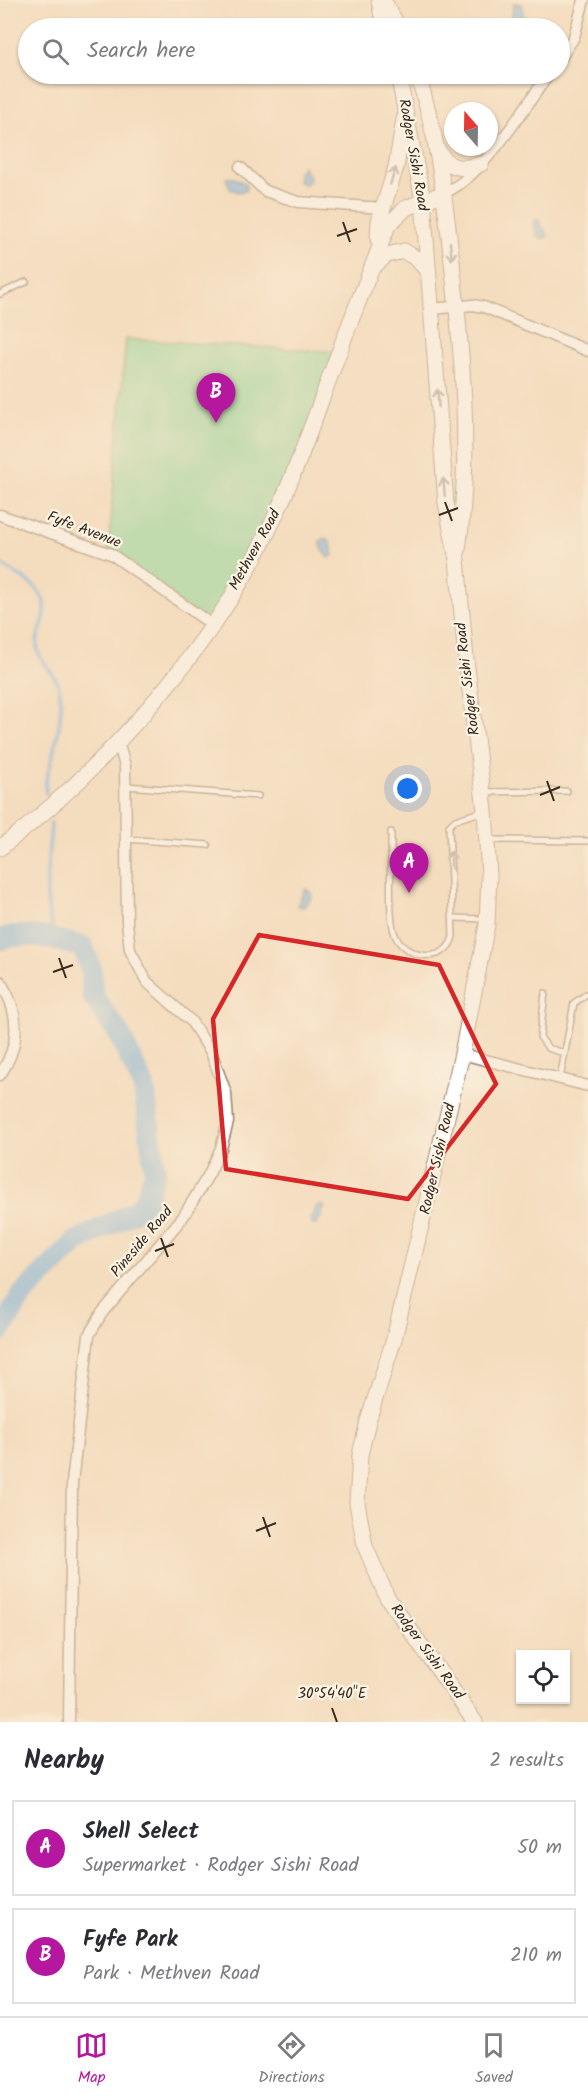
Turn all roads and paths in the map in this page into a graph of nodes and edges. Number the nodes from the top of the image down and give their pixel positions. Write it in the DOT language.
graph roads {
  1 [pos="381,0"];
  2 [pos="584,0"];
  3 [pos="383,18"];
  4 [pos="393,18"];
  5 [pos="570,43"];
  6 [pos="400,84"];
  7 [pos="420,84"];
  8 [pos="541,84"];
  9 [pos="406,107"];
  10 [pos="435,144"];
  11 [pos="481,164"];
  12 [pos="240,167"];
  13 [pos="444,193"];
  14 [pos="423,200"];
  15 [pos="383,208"];
  16 [pos="375,261"];
  17 [pos="428,272"];
  18 [pos="26,282"];
  19 [pos="0,294"];
  20 [pos="457,306"];
  21 [pos="432,309"];
  22 [pos="588,351"];
  23 [pos="0,515"];
  24 [pos="457,559"];
  25 [pos="211,624"];
  26 [pos="118,742"];
  27 [pos="126,786"];
  28 [pos="567,791"];
  29 [pos="482,792"];
  30 [pos="258,796"];
  31 [pos="485,810"];
  32 [pos="391,832"];
  33 [pos="126,839"];
  34 [pos="487,840"];
  35 [pos="588,841"];
  36 [pos="208,845"];
  37 [pos="0,848"];
  38 [pos="454,918"];
  39 [pos="488,920"];
  40 [pos="0,981"];
  41 [pos="544,993"];
  42 [pos="588,993"];
  43 [pos="564,1053"];
  44 [pos="462,1054"];
  45 [pos="0,1075"];
  46 [pos="560,1079"];
  47 [pos="588,1086"];
  48 [pos="69,1722"];
  49 [pos="475,1722"];
  1 -- 3 [label="main road"];
  1 -- 4 [label="main road"];
  2 -- 5 [label="street"];
  6 -- 9 [label="main road, Rodger Sishi Road"];
  7 -- 10 [label="main road, Rodger Sishi Road"];
  8 -- 11 [label="street"];
  9 -- 14 [label="main road, Rodger Sishi Road"];
  15 -- 9 [label="main road, one-way"];
  10 -- 11 [label="main road"];
  10 -- 13 [label="main road, Rodger Sishi Road"];
  11 -- 13 [label="street"];
  12 -- 15 [label="street"];
  13 -- 14 [label="main road, Methven Road"];
  13 -- 20 [label="main road, Rodger Sishi Road, one-way"];
  14 -- 16 [label="main road, Methven Road"];
  14 -- 17 [label="main road, Rodger Sishi Road"];
  15 -- 16 [label="main road"];
  16 -- 17 [label="main road"];
  16 -- 25 [label="main road, Methven Road"];
  17 -- 21 [label="main road, Rodger Sishi Road"];
  18 -- 19 [label="lane"];
  20 -- 21 [label="street"];
  20 -- 22 [label="street"];
  20 -- 24 [label="main road, Rodger Sishi Road"];
  24 -- 21 [label="main road, Rodger Sishi Road, one-way"];
  23 -- 25 [label="street, Fyfe Avenue"];
  24 -- 29 [label="main road, Rodger Sishi Road"];
  25 -- 26 [label="main road, Methven Road"];
  26 -- 27 [label="street, Pineside Road"];
  26 -- 37 [label="main road, Methven Road"];
  27 -- 30 [label="lane"];
  27 -- 33 [label="street, Pineside Road"];
  28 -- 29 [label="lane"];
  29 -- 31 [label="main road, Rodger Sishi Road"];
  31 -- 34 [label="main road, Rodger Sishi Road"];
  38 -- 31 [label="lane, one-way"];
  32 -- 38 [label="lane"];
  33 -- 36 [label="lane"];
  33 -- 48 [label="street, Pineside Road"];
  34 -- 35 [label="lane"];
  34 -- 39 [label="main road, Rodger Sishi Road"];
  38 -- 39 [label="lane"];
  39 -- 44 [label="main road, Rodger Sishi Road"];
  40 -- 45 [label="street"];
  41 -- 43 [label="lane"];
  42 -- 43 [label="lane"];
  43 -- 46 [label="lane"];
  44 -- 46 [label="street"];
  44 -- 49 [label="main road, Rodger Sishi Road"];
  46 -- 47 [label="street"];
}
